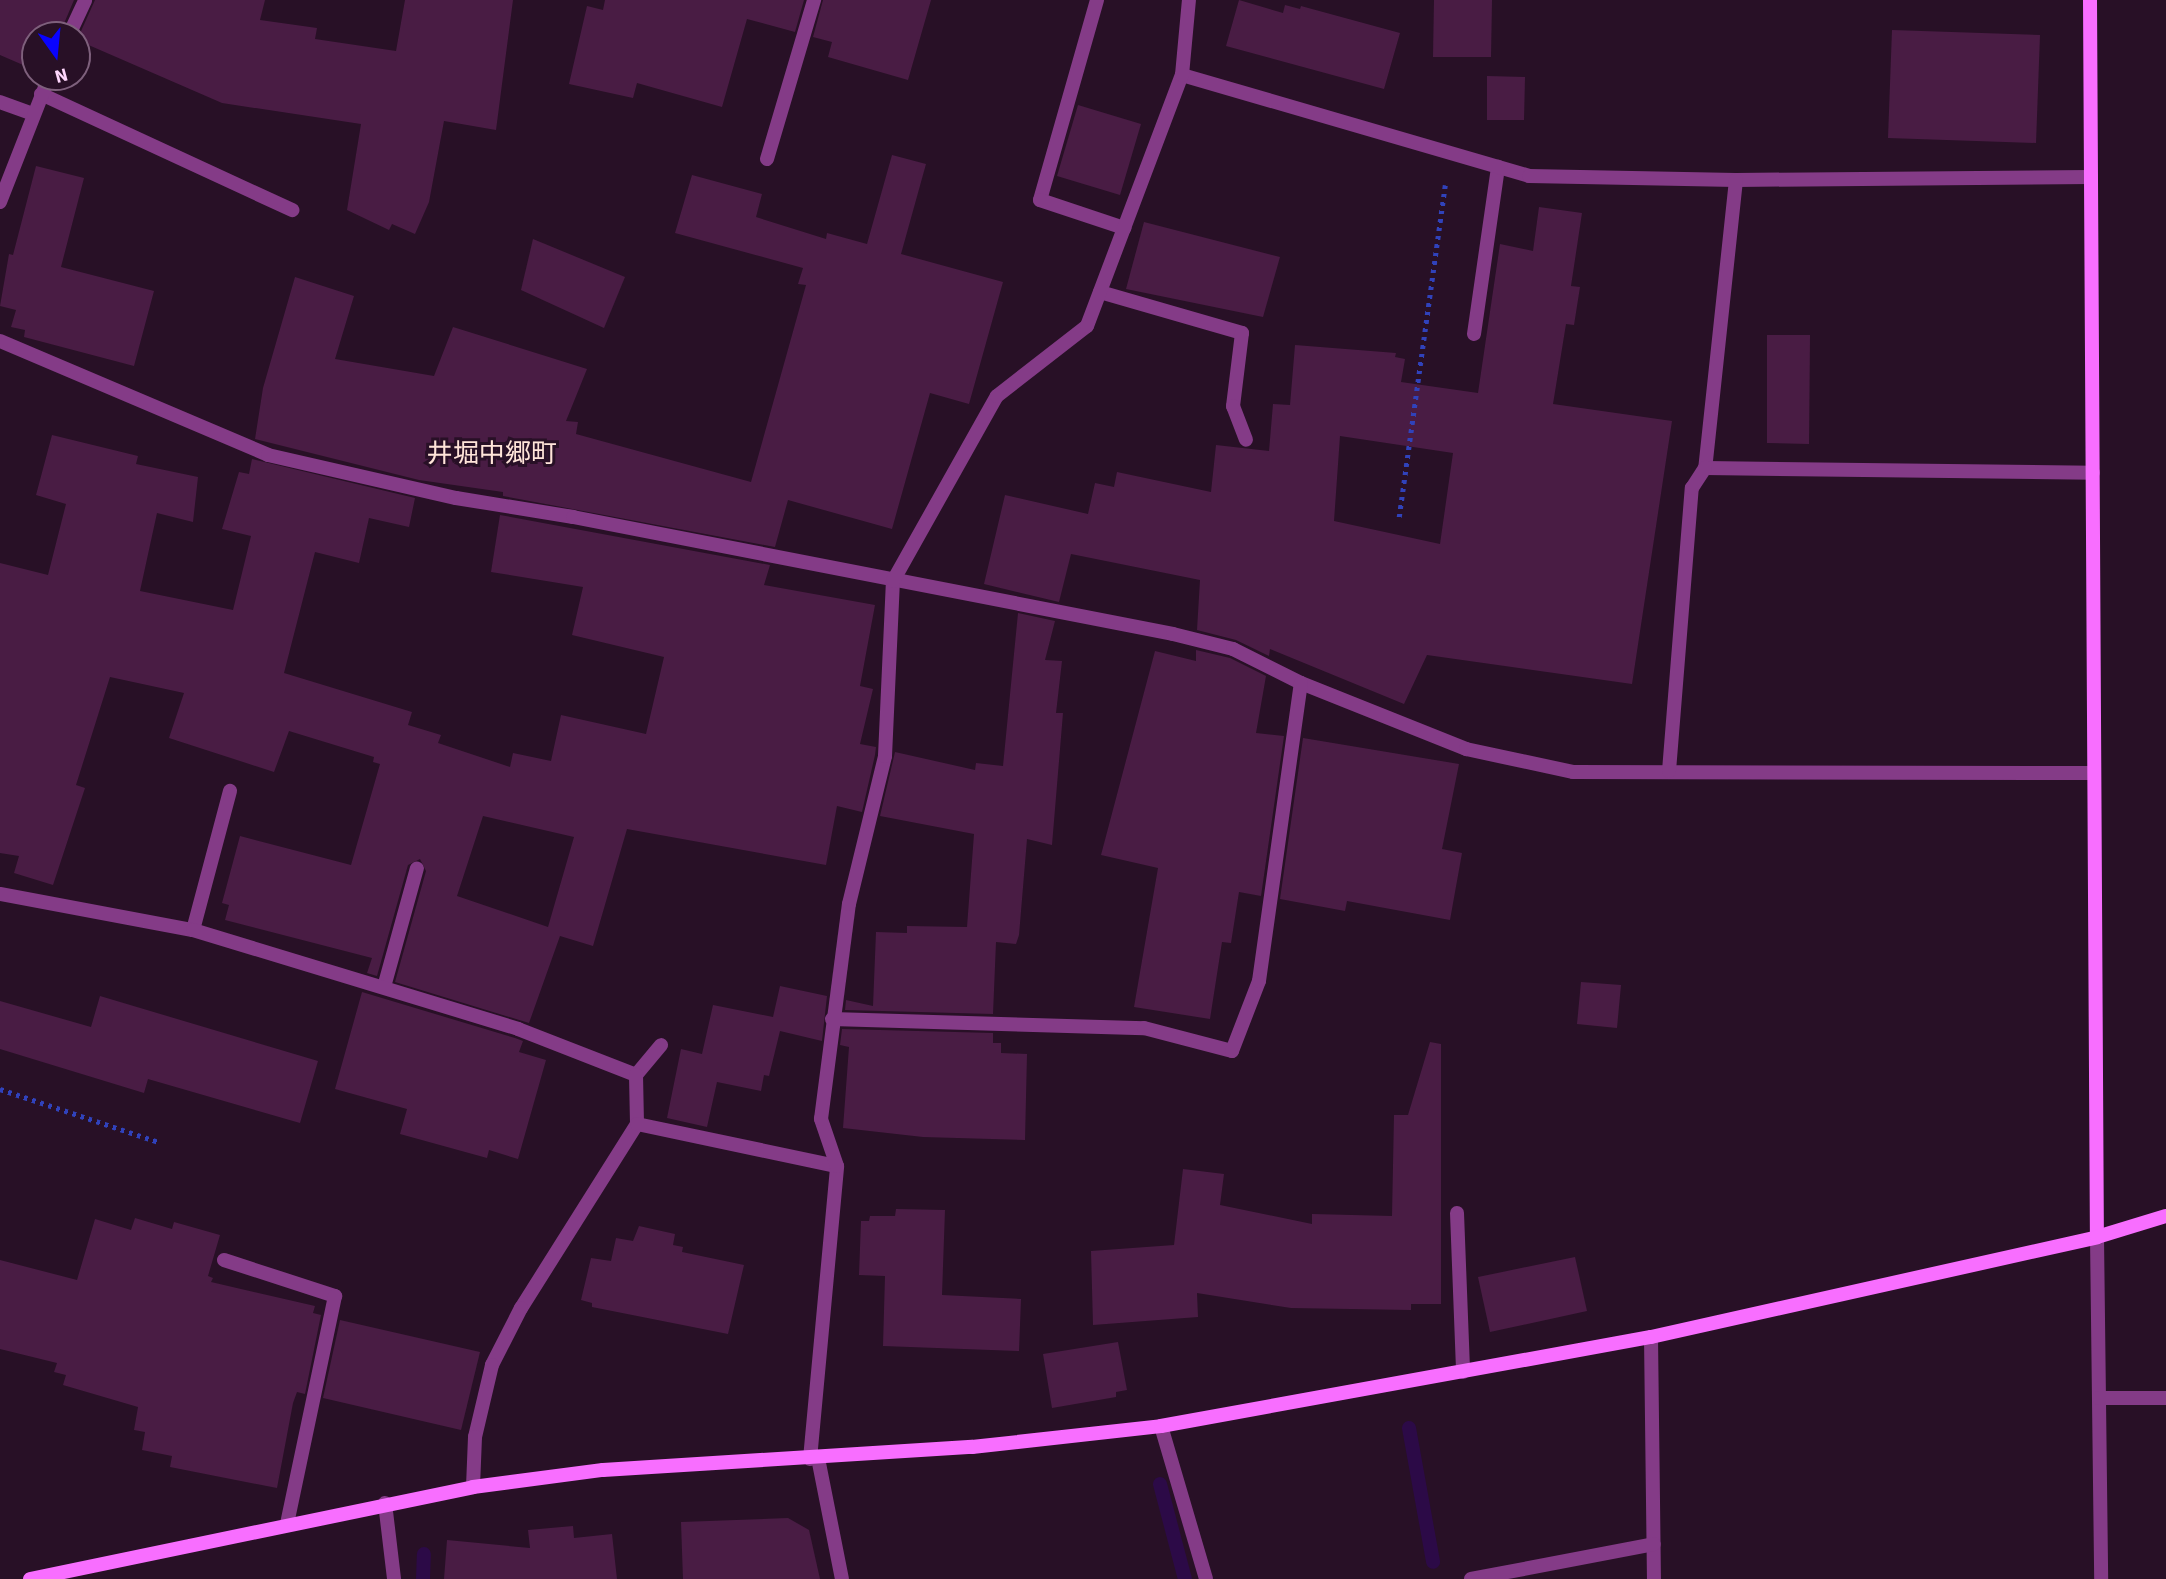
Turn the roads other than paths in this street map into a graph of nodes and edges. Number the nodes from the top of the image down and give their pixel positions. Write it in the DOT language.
graph roads {
  1 [pos="85,0"];
  2 [pos="814,0"];
  3 [pos="1097,0"];
  4 [pos="1189,0"];
  5 [pos="2090,0"];
  6 [pos="75,21"];
  7 [pos="1182,75"];
  8 [pos="42,91"];
  9 [pos="41,94"];
  10 [pos="0,102"];
  11 [pos="31,113"];
  12 [pos="767,159"];
  13 [pos="1499,167"];
  14 [pos="2091,177"];
  15 [pos="1736,180"];
  16 [pos="0,202"];
  17 [pos="292,210"];
  18 [pos="1124,228"];
  19 [pos="1100,292"];
  20 [pos="1474,334"];
  21 [pos="0,341"];
  22 [pos="1247,440"];
  23 [pos="1705,468"];
  24 [pos="2092,473"];
  25 [pos="893,581"];
  26 [pos="1301,683"];
  27 [pos="1669,772"];
  28 [pos="2094,773"];
  29 [pos="229,791"];
  30 [pos="417,869"];
  31 [pos="0,894"];
  32 [pos="192,930"];
  33 [pos="384,988"];
  34 [pos="832,1019"];
  35 [pos="661,1045"];
  36 [pos="636,1075"];
  37 [pos="637,1124"];
  38 [pos="837,1166"];
  39 [pos="1457,1213"];
  40 [pos="2166,1216"];
  41 [pos="2097,1237"];
  42 [pos="224,1260"];
  43 [pos="1651,1337"];
  44 [pos="1463,1372"];
  45 [pos="2099,1398"];
  46 [pos="2166,1398"];
  47 [pos="1161,1426"];
  48 [pos="814,1458"];
  49 [pos="472,1487"];
  50 [pos="385,1503"];
  51 [pos="287,1524"];
  52 [pos="1654,1544"];
  53 [pos="30,1579"];
  54 [pos="394,1579"];
  55 [pos="842,1579"];
  56 [pos="1206,1579"];
  57 [pos="1471,1579"];
  58 [pos="1654,1579"];
  59 [pos="2101,1579"];
  1 -- 6 [label="street"];
  2 -- 12 [label="street"];
  3 -- 18 [label="street"];
  4 -- 7 [label="street"];
  5 -- 14 [label="street"];
  7 -- 13 [label="street"];
  7 -- 18 [label="street"];
  8 -- 9 [label="street"];
  9 -- 11 [label="street"];
  9 -- 17 [label="street"];
  10 -- 11 [label="street"];
  11 -- 16 [label="street"];
  13 -- 15 [label="street"];
  13 -- 20 [label="street"];
  14 -- 15 [label="street"];
  14 -- 24 [label="street"];
  15 -- 23 [label="street"];
  18 -- 19 [label="street"];
  19 -- 22 [label="street"];
  19 -- 25 [label="street"];
  21 -- 25 [label="street"];
  23 -- 24 [label="street"];
  23 -- 27 [label="street"];
  24 -- 28 [label="street"];
  25 -- 26 [label="street"];
  25 -- 34 [label="street"];
  26 -- 27 [label="street"];
  26 -- 34 [label="street"];
  27 -- 28 [label="street"];
  28 -- 41 [label="street"];
  29 -- 32 [label="street"];
  30 -- 33 [label="street"];
  31 -- 32 [label="street"];
  32 -- 33 [label="street"];
  33 -- 36 [label="street"];
  34 -- 38 [label="street"];
  35 -- 36 [label="street"];
  36 -- 37 [label="street"];
  37 -- 38 [label="street"];
  37 -- 49 [label="street"];
  38 -- 48 [label="street"];
  39 -- 44 [label="street"];
  40 -- 41 [label="street"];
  41 -- 43 [label="street"];
  41 -- 45 [label="street"];
  42 -- 51 [label="street"];
  43 -- 44 [label="street"];
  43 -- 52 [label="street"];
  44 -- 47 [label="street"];
  45 -- 46 [label="street"];
  45 -- 59 [label="street"];
  47 -- 48 [label="street"];
  47 -- 56 [label="street"];
  48 -- 49 [label="street"];
  48 -- 55 [label="street"];
  49 -- 50 [label="street"];
  50 -- 51 [label="street"];
  50 -- 54 [label="street"];
  51 -- 53 [label="street"];
  52 -- 57 [label="street"];
  52 -- 58 [label="street"];
}
